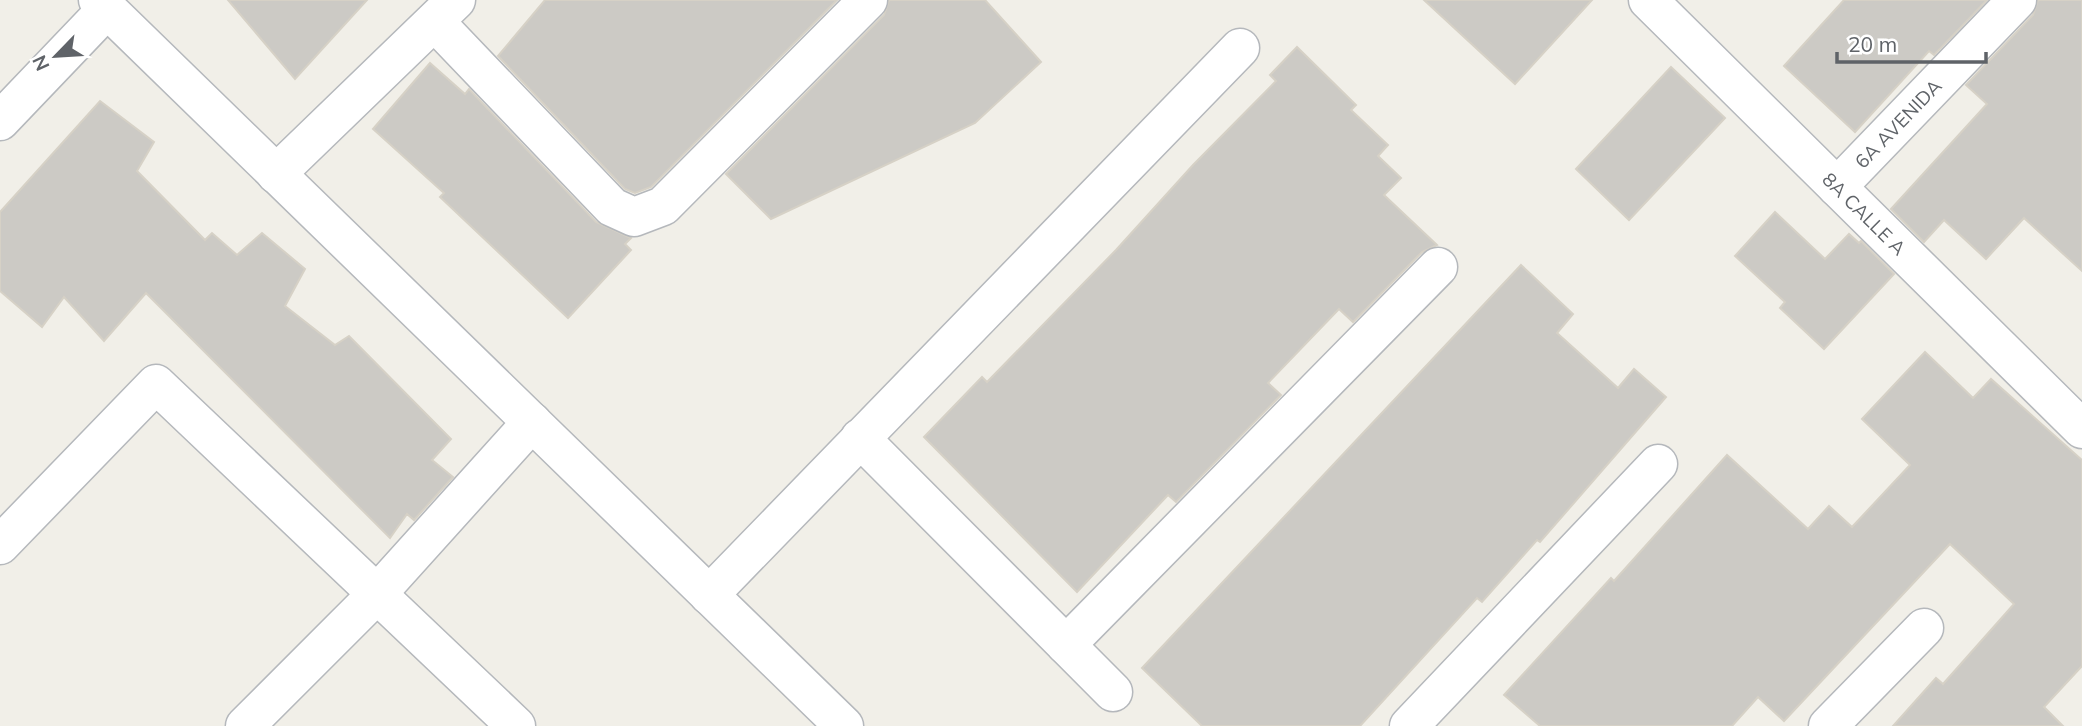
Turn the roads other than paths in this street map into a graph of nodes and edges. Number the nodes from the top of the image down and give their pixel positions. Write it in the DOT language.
graph roads {
  1 [pos="868,0"];
  2 [pos="1648,0"];
  3 [pos="2017,0"];
  4 [pos="103,5"];
  5 [pos="446,11"];
  6 [pos="1240,48"];
  7 [pos="0,121"];
  8 [pos="276,174"];
  9 [pos="1837,187"];
  10 [pos="1438,267"];
  11 [pos="532,422"];
  12 [pos="2082,429"];
  13 [pos="860,438"];
  14 [pos="1658,464"];
  15 [pos="0,545"];
  16 [pos="376,595"];
  17 [pos="709,595"];
  18 [pos="1924,628"];
  19 [pos="1066,646"];
  20 [pos="1113,692"];
  21 [pos="245,726"];
  22 [pos="516,726"];
  23 [pos="844,726"];
  24 [pos="1409,726"];
  25 [pos="1828,726"];
  1 -- 5 [label="street"];
  2 -- 9 [label="street, 8A CALLE A"];
  3 -- 9 [label="street, 6A AVENIDA"];
  4 -- 7 [label="street"];
  4 -- 8 [label="street"];
  5 -- 8 [label="street"];
  6 -- 13 [label="street"];
  8 -- 11 [label="street"];
  9 -- 12 [label="street, 8A CALLE A"];
  10 -- 19 [label="street"];
  11 -- 16 [label="street"];
  11 -- 17 [label="street"];
  13 -- 17 [label="street"];
  13 -- 19 [label="street"];
  14 -- 24 [label="street"];
  15 -- 16 [label="street"];
  16 -- 21 [label="street"];
  16 -- 22 [label="street"];
  17 -- 23 [label="street"];
  18 -- 25 [label="street"];
  19 -- 20 [label="street"];
}
